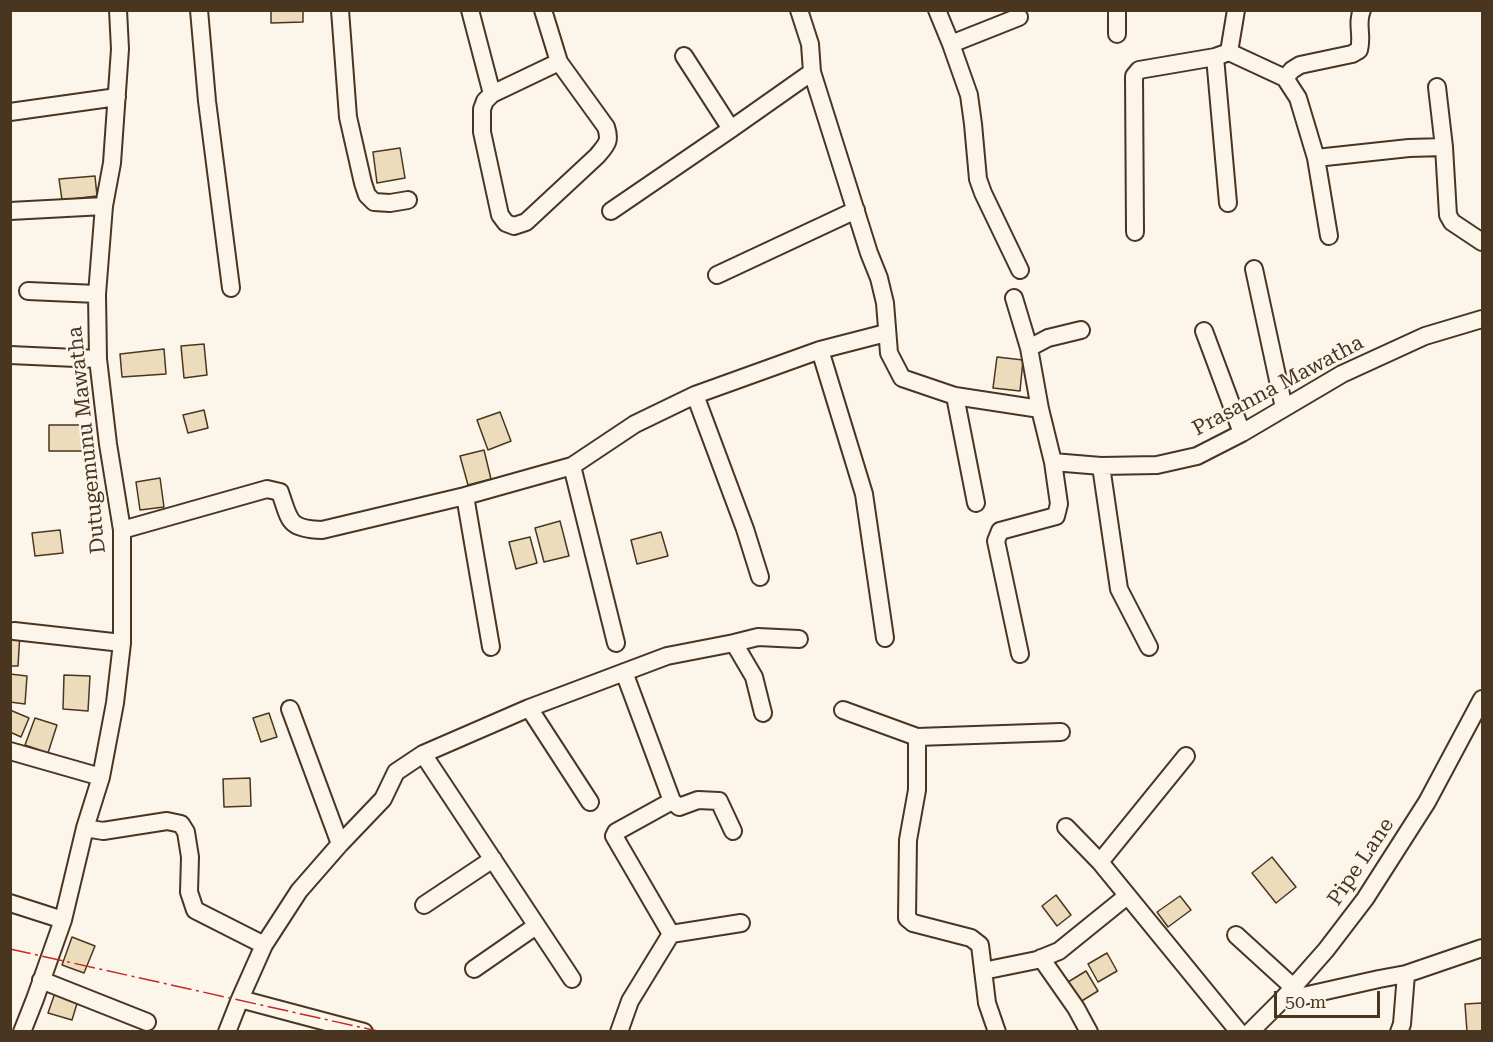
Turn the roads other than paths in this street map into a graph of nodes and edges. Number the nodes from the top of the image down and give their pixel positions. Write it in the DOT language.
graph roads {
  1 [pos="118,10"];
  2 [pos="199,10"];
  3 [pos="340,10"];
  4 [pos="470,10"];
  5 [pos="543,10"];
  6 [pos="799,10"];
  7 [pos="936,10"];
  8 [pos="1117,10"];
  9 [pos="1236,10"];
  10 [pos="1362,10"];
  11 [pos="1019,17"];
  12 [pos="1117,34"];
  13 [pos="951,44"];
  14 [pos="1222,54"];
  15 [pos="684,56"];
  16 [pos="560,62"];
  17 [pos="812,72"];
  18 [pos="1285,78"];
  19 [pos="1437,87"];
  20 [pos="492,94"];
  21 [pos="117,97"];
  22 [pos="10,112"];
  23 [pos="731,129"];
  24 [pos="1444,147"];
  25 [pos="1316,158"];
  26 [pos="408,200"];
  27 [pos="1228,203"];
  28 [pos="104,206"];
  29 [pos="856,210"];
  30 [pos="611,211"];
  31 [pos="10,212"];
  32 [pos="1135,232"];
  33 [pos="1329,236"];
  34 [pos="1482,242"];
  35 [pos="1254,269"];
  36 [pos="1020,270"];
  37 [pos="717,275"];
  38 [pos="231,288"];
  39 [pos="28,291"];
  40 [pos="97,294"];
  41 [pos="1014,298"];
  42 [pos="1482,319"];
  43 [pos="1081,330"];
  44 [pos="1203,331"];
  45 [pos="886,333"];
  46 [pos="1029,348"];
  47 [pos="820,350"];
  48 [pos="10,355"];
  49 [pos="98,359"];
  50 [pos="694,395"];
  51 [pos="955,396"];
  52 [pos="1284,408"];
  53 [pos="1040,409"];
  54 [pos="1242,433"];
  55 [pos="1053,462"];
  56 [pos="572,466"];
  57 [pos="1101,466"];
  58 [pos="465,496"];
  59 [pos="976,503"];
  60 [pos="122,530"];
  61 [pos="760,577"];
  62 [pos="14,631"];
  63 [pos="885,638"];
  64 [pos="799,639"];
  65 [pos="122,643"];
  66 [pos="616,643"];
  67 [pos="734,643"];
  68 [pos="491,647"];
  69 [pos="1149,647"];
  70 [pos="1020,654"];
  71 [pos="624,672"];
  72 [pos="1482,699"];
  73 [pos="529,708"];
  74 [pos="290,710"];
  75 [pos="843,710"];
  76 [pos="763,713"];
  77 [pos="1061,732"];
  78 [pos="917,737"];
  79 [pos="10,751"];
  80 [pos="423,754"];
  81 [pos="1186,756"];
  82 [pos="101,777"];
  83 [pos="672,801"];
  84 [pos="590,802"];
  85 [pos="1066,827"];
  86 [pos="85,828"];
  87 [pos="733,831"];
  88 [pos="340,844"];
  89 [pos="492,859"];
  90 [pos="1100,862"];
  91 [pos="1127,896"];
  92 [pos="10,903"];
  93 [pos="424,905"];
  94 [pos="63,920"];
  95 [pos="741,923"];
  96 [pos="536,926"];
  97 [pos="672,934"];
  98 [pos="1236,934"];
  99 [pos="264,945"];
  100 [pos="1482,948"];
  101 [pos="1041,958"];
  102 [pos="474,969"];
  103 [pos="983,971"];
  104 [pos="1406,974"];
  105 [pos="572,979"];
  106 [pos="41,980"];
  107 [pos="1293,987"];
  108 [pos="240,999"];
  109 [pos="1281,1001"];
  110 [pos="147,1022"];
  111 [pos="22,1032"];
  112 [pos="227,1032"];
  113 [pos="364,1032"];
  114 [pos="619,1032"];
  115 [pos="997,1032"];
  116 [pos="1089,1032"];
  117 [pos="1239,1032"];
  118 [pos="1250,1032"];
  119 [pos="1399,1032"];
  1 -- 21 [label="street, Dutugemunu Mawatha"];
  2 -- 38 [label="street"];
  3 -- 26 [label="street"];
  4 -- 20 [label="street"];
  5 -- 16 [label="street"];
  6 -- 17 [label="street"];
  7 -- 13 [label="street"];
  8 -- 12 [label="street"];
  9 -- 14 [label="street"];
  10 -- 18 [label="street"];
  11 -- 13 [label="street"];
  13 -- 36 [label="street"];
  14 -- 18 [label="street"];
  14 -- 27 [label="street"];
  14 -- 32 [label="street"];
  15 -- 23 [label="street"];
  16 -- 20 [label="street"];
  16 -- 20 [label="street"];
  17 -- 23 [label="street"];
  17 -- 29 [label="street"];
  18 -- 25 [label="street"];
  19 -- 24 [label="street"];
  21 -- 22 [label="street"];
  21 -- 28 [label="street, Dutugemunu Mawatha"];
  23 -- 30 [label="street"];
  24 -- 25 [label="street"];
  24 -- 34 [label="street"];
  25 -- 33 [label="street"];
  28 -- 31 [label="street"];
  28 -- 40 [label="street, Dutugemunu Mawatha"];
  29 -- 37 [label="street"];
  29 -- 45 [label="street"];
  35 -- 52 [label="street"];
  39 -- 40 [label="street"];
  40 -- 49 [label="street, Dutugemunu Mawatha"];
  41 -- 46 [label="street"];
  42 -- 52 [label="street, Prasanna Mawatha"];
  43 -- 46 [label="street"];
  44 -- 54 [label="street"];
  45 -- 47 [label="street"];
  45 -- 51 [label="street"];
  46 -- 53 [label="street"];
  47 -- 50 [label="street"];
  47 -- 63 [label="street"];
  48 -- 49 [label="street"];
  49 -- 60 [label="street, Dutugemunu Mawatha"];
  50 -- 56 [label="street"];
  50 -- 61 [label="street"];
  51 -- 53 [label="street"];
  51 -- 59 [label="street"];
  52 -- 54 [label="street, Prasanna Mawatha"];
  53 -- 55 [label="street"];
  54 -- 57 [label="street, Prasanna Mawatha"];
  55 -- 57 [label="street, Prasanna Mawatha"];
  55 -- 70 [label="street"];
  56 -- 58 [label="street"];
  56 -- 66 [label="street"];
  57 -- 69 [label="street"];
  58 -- 60 [label="street"];
  58 -- 68 [label="street"];
  60 -- 65 [label="street, Dutugemunu Mawatha"];
  62 -- 65 [label="street"];
  64 -- 67 [label="street"];
  65 -- 82 [label="street, Dutugemunu Mawatha"];
  67 -- 71 [label="street"];
  67 -- 76 [label="street"];
  71 -- 73 [label="street"];
  71 -- 83 [label="street"];
  72 -- 107 [label="street, Pipe Lane"];
  73 -- 80 [label="street"];
  73 -- 84 [label="street"];
  74 -- 88 [label="street"];
  75 -- 78 [label="street"];
  77 -- 78 [label="street"];
  78 -- 103 [label="street"];
  79 -- 82 [label="street"];
  80 -- 88 [label="street"];
  80 -- 89 [label="street"];
  81 -- 90 [label="street"];
  82 -- 86 [label="street, Dutugemunu Mawatha"];
  83 -- 87 [label="street"];
  83 -- 97 [label="street"];
  85 -- 90 [label="street"];
  86 -- 94 [label="street, Dutugemunu Mawatha"];
  86 -- 99 [label="street"];
  88 -- 99 [label="street"];
  89 -- 93 [label="street"];
  89 -- 96 [label="street"];
  90 -- 91 [label="street"];
  91 -- 101 [label="street"];
  91 -- 117 [label="street"];
  92 -- 94 [label="street"];
  94 -- 106 [label="street, Dutugemunu Mawatha"];
  95 -- 97 [label="street"];
  96 -- 102 [label="street"];
  96 -- 105 [label="street"];
  97 -- 114 [label="street"];
  98 -- 107 [label="street"];
  99 -- 108 [label="street"];
  100 -- 104 [label="street"];
  101 -- 103 [label="street"];
  101 -- 116 [label="street"];
  103 -- 115 [label="street"];
  104 -- 109 [label="street"];
  104 -- 119 [label="street"];
  106 -- 110 [label="street"];
  106 -- 111 [label="street, Dutugemunu Mawatha"];
  107 -- 109 [label="street, Pipe Lane"];
  108 -- 112 [label="street"];
  108 -- 113 [label="street"];
  109 -- 118 [label="street, Pipe Lane"];
}
